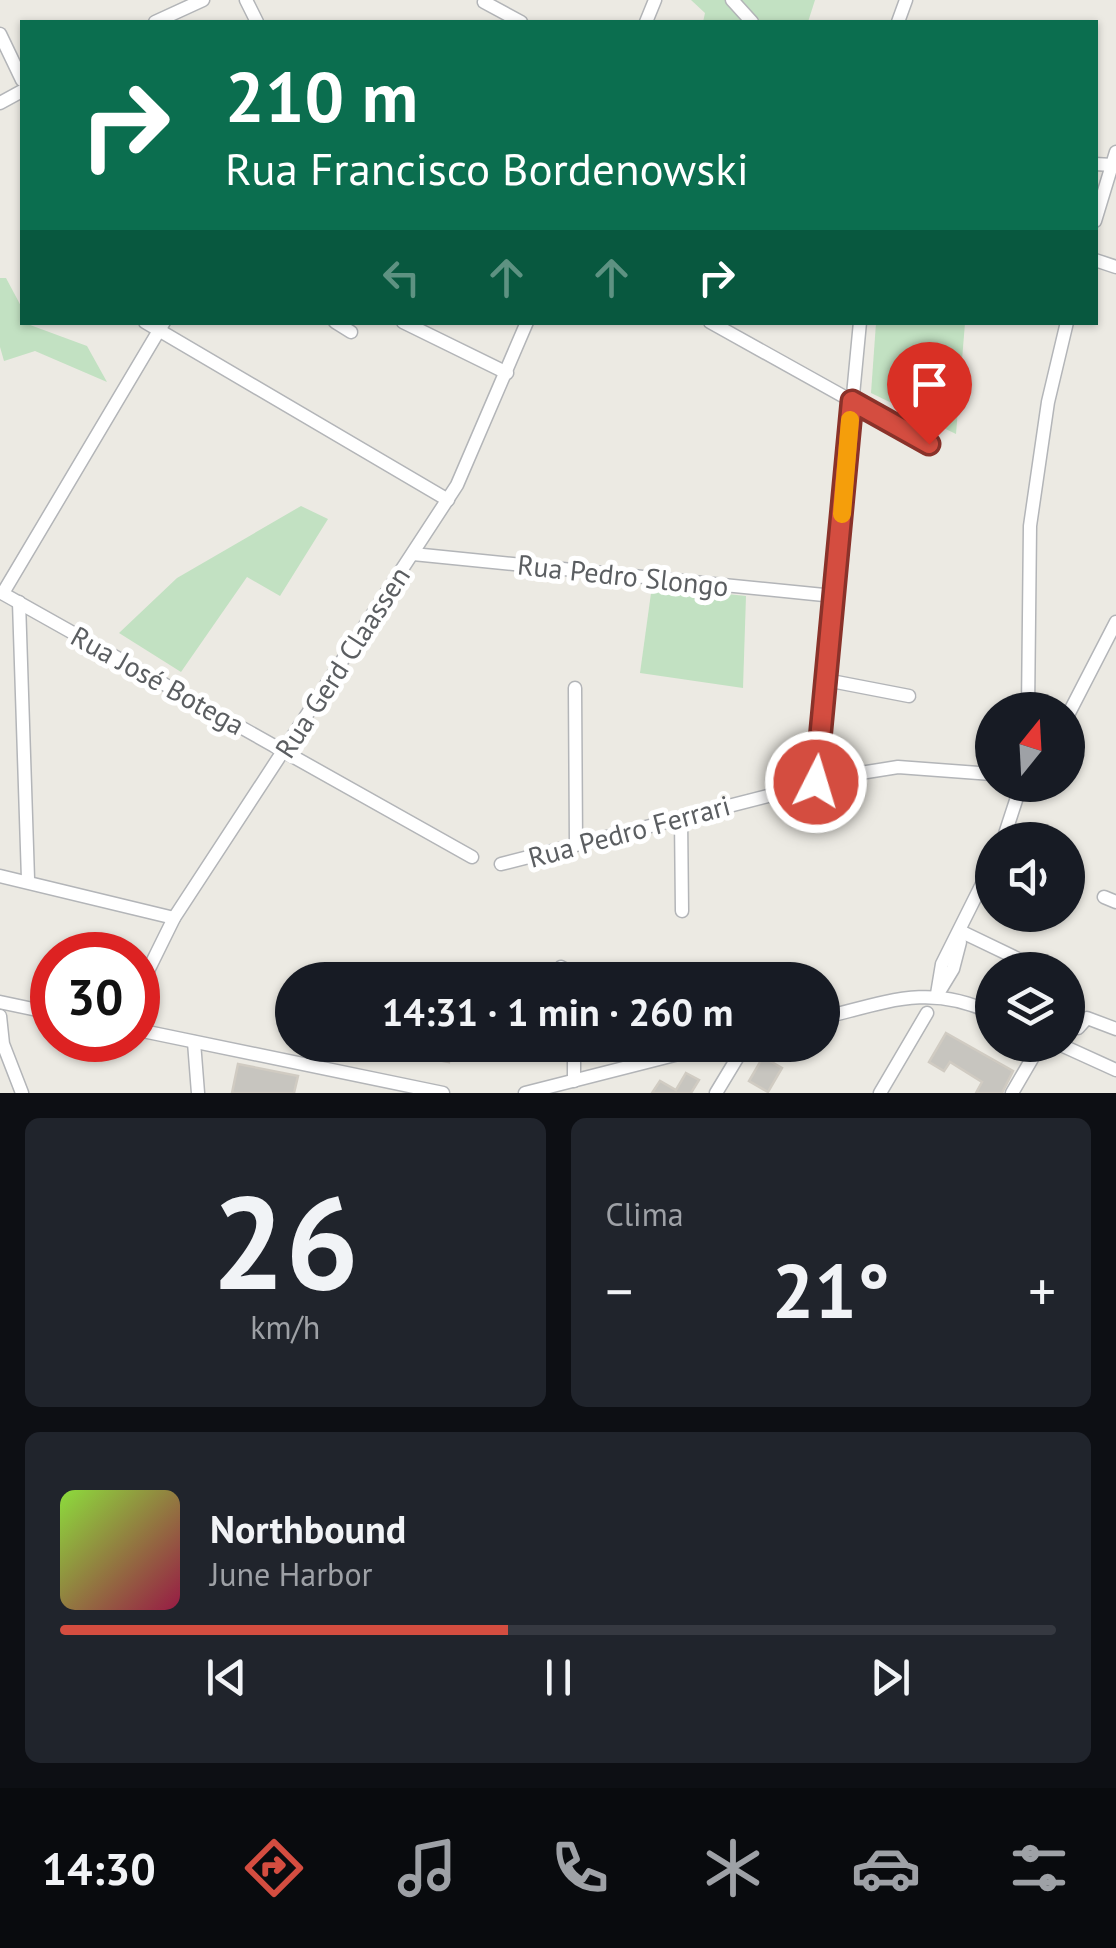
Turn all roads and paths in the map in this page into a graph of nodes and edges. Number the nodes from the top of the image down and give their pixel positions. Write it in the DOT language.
graph roads {
  1 [pos="203,0"];
  2 [pos="732,0"];
  3 [pos="484,2"];
  4 [pos="159,20"];
  5 [pos="517,20"];
  6 [pos="750,20"];
  7 [pos="0,34"];
  8 [pos="20,76"];
  9 [pos="1114,159"];
  10 [pos="1098,210"];
  11 [pos="339,325"];
  12 [pos="409,325"];
  13 [pos="526,325"];
  14 [pos="715,325"];
  15 [pos="860,325"];
  16 [pos="1066,325"];
  17 [pos="161,328"];
  18 [pos="351,332"];
  19 [pos="506,372"];
  20 [pos="852,401"];
  21 [pos="929,444"];
  22 [pos="448,500"];
  23 [pos="413,554"];
  24 [pos="1,592"];
  25 [pos="834,596"];
  26 [pos="19,602"];
  27 [pos="1116,622"];
  28 [pos="826,680"];
  29 [pos="576,688"];
  30 [pos="1028,692"];
  31 [pos="1080,692"];
  32 [pos="909,696"];
  33 [pos="284,751"];
  34 [pos="975,773"];
  35 [pos="816,782"];
  36 [pos="681,817"];
  37 [pos="576,844"];
  38 [pos="472,856"];
  39 [pos="502,864"];
  40 [pos="0,876"];
  41 [pos="28,880"];
  42 [pos="975,903"];
  43 [pos="682,910"];
  44 [pos="174,918"];
  45 [pos="962,932"];
  46 [pos="160,946"];
  47 [pos="1004,952"];
  48 [pos="938,994"];
  49 [pos="0,1002"];
  50 [pos="975,1006"];
  51 [pos="30,1008"];
  52 [pos="927,1012"];
  53 [pos="840,1014"];
  54 [pos="0,1016"];
  55 [pos="1085,1021"];
  56 [pos="1116,1030"];
  57 [pos="160,1035"];
  58 [pos="194,1042"];
  59 [pos="1085,1056"];
  60 [pos="574,1062"];
  61 [pos="650,1062"];
  62 [pos="734,1062"];
  63 [pos="1030,1062"];
  64 [pos="1116,1070"];
  65 [pos="574,1082"];
  66 [pos="22,1093"];
  67 [pos="198,1093"];
  68 [pos="443,1093"];
  69 [pos="525,1093"];
  70 [pos="716,1093"];
  71 [pos="880,1093"];
  72 [pos="1012,1093"];
  1 -- 4 [label="street"];
  2 -- 6 [label="street"];
  3 -- 5 [label="street"];
  7 -- 8 [label="street"];
  9 -- 10 [label="street"];
  11 -- 18 [label="street"];
  12 -- 19 [label="street"];
  13 -- 19 [label="street, Rua Gerd Claassen"];
  14 -- 20 [label="street"];
  15 -- 20 [label="street"];
  16 -- 30 [label="street"];
  17 -- 22 [label="street"];
  17 -- 24 [label="street"];
  19 -- 22 [label="street, Rua Gerd Claassen"];
  20 -- 21 [label="street"];
  20 -- 25 [label="street"];
  22 -- 23 [label="street, Rua Gerd Claassen"];
  23 -- 25 [label="street, Rua Pedro Slongo"];
  23 -- 33 [label="street, Rua Gerd Claassen"];
  24 -- 26 [label="street, Rua José Botega"];
  25 -- 28 [label="street"];
  26 -- 33 [label="street, Rua José Botega"];
  26 -- 41 [label="street"];
  27 -- 31 [label="street"];
  28 -- 32 [label="street"];
  28 -- 35 [label="street"];
  29 -- 37 [label="street"];
  33 -- 38 [label="street, Rua José Botega"];
  33 -- 44 [label="street, Rua Gerd Claassen"];
  34 -- 35 [label="street, Rua Pedro Ferrari"];
  35 -- 36 [label="street, Rua Pedro Ferrari"];
  36 -- 37 [label="street, Rua Pedro Ferrari"];
  36 -- 43 [label="street"];
  37 -- 39 [label="street, Rua Pedro Ferrari"];
  40 -- 41 [label="street"];
  41 -- 44 [label="street"];
  42 -- 45 [label="street"];
  44 -- 46 [label="street, Rua Gerd Claassen"];
  45 -- 47 [label="street"];
  45 -- 48 [label="street"];
  48 -- 50 [label="street"];
  48 -- 53 [label="street"];
  49 -- 51 [label="street"];
  52 -- 71 [label="street"];
  54 -- 66 [label="street"];
  55 -- 56 [label="street"];
  57 -- 58 [label="street"];
  58 -- 67 [label="street"];
  58 -- 68 [label="street"];
  59 -- 64 [label="street"];
  60 -- 65 [label="street"];
  61 -- 65 [label="street"];
  62 -- 70 [label="street"];
  63 -- 72 [label="street"];
  65 -- 69 [label="street"];
}
